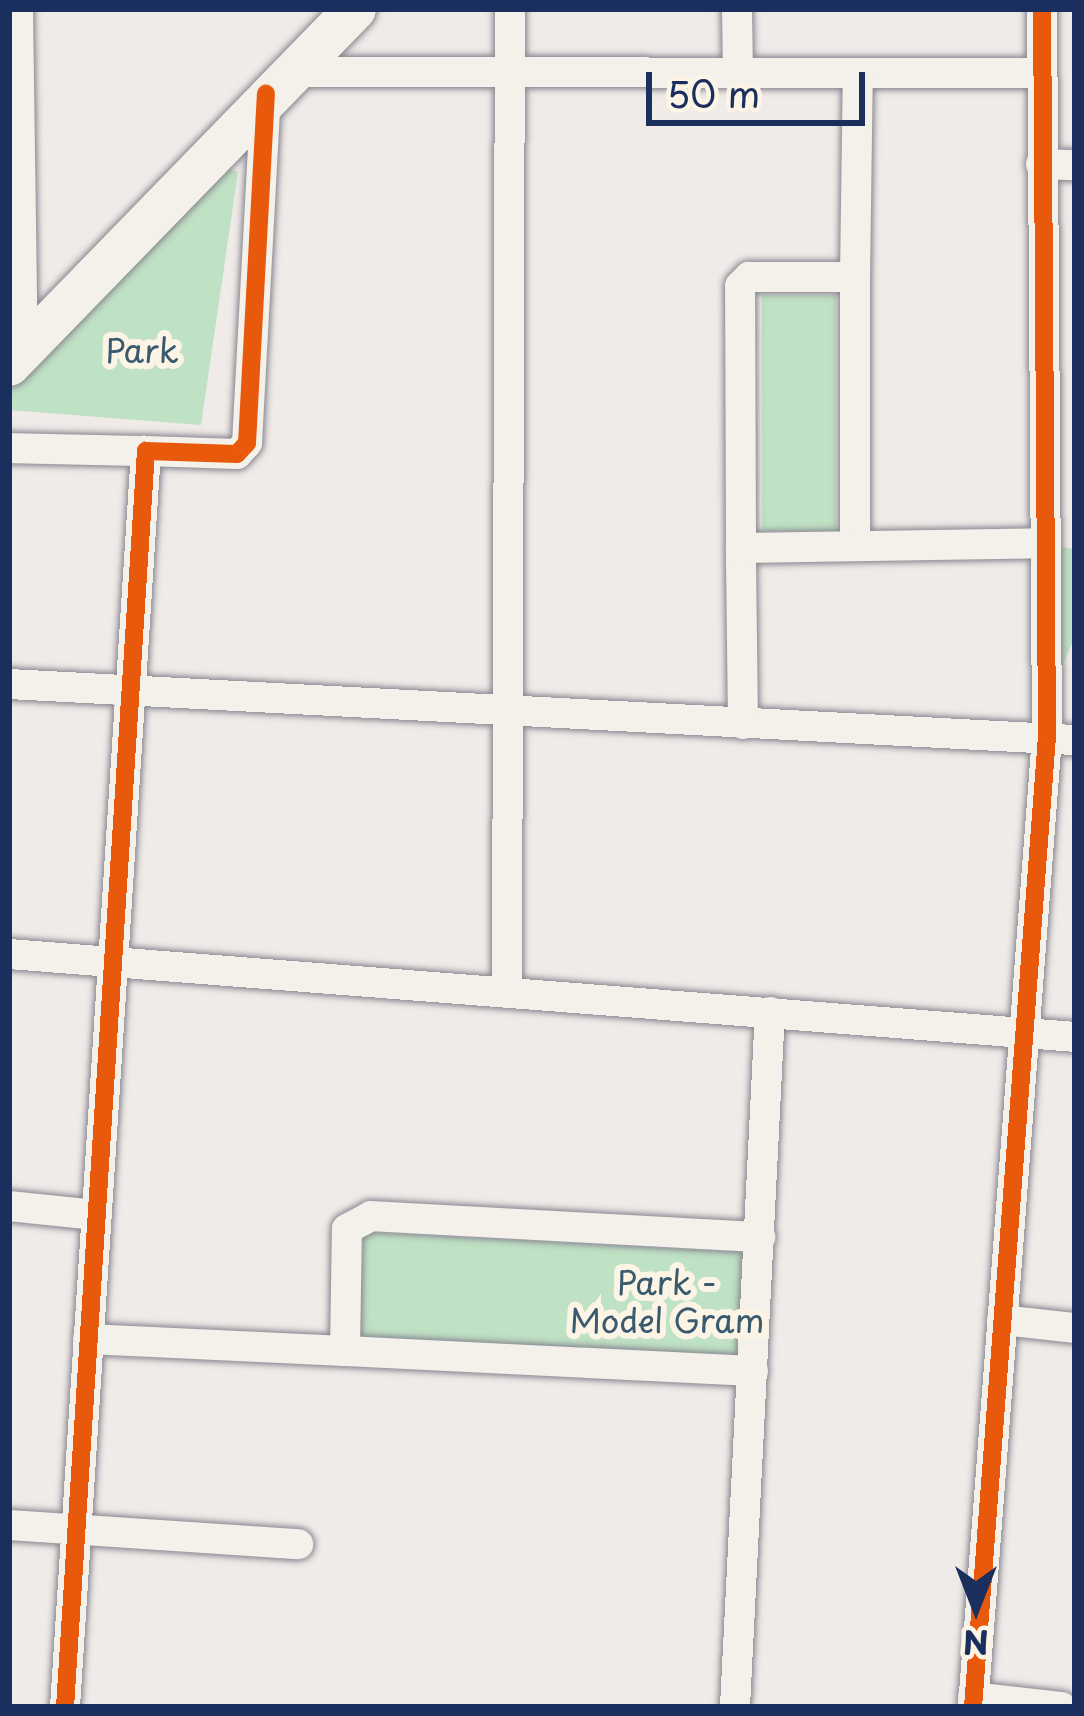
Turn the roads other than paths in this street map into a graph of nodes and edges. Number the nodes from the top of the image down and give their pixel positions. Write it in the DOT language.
graph roads {
  1 [pos="19,9"];
  2 [pos="355,9"];
  3 [pos="510,9"];
  4 [pos="737,9"];
  5 [pos="1042,9"];
  6 [pos="1041,73"];
  7 [pos="739,74"];
  8 [pos="858,74"];
  9 [pos="509,75"];
  10 [pos="276,83"];
  11 [pos="1041,164"];
  12 [pos="1075,165"];
  13 [pos="855,277"];
  14 [pos="16,357"];
  15 [pos="9,448"];
  16 [pos="146,451"];
  17 [pos="1056,533"];
  18 [pos="855,546"];
  19 [pos="741,548"];
  20 [pos="9,684"];
  21 [pos="136,692"];
  22 [pos="512,715"];
  23 [pos="743,724"];
  24 [pos="1061,738"];
  25 [pos="9,953"];
  26 [pos="117,960"];
  27 [pos="507,993"];
  28 [pos="770,1012"];
  29 [pos="1028,1035"];
  30 [pos="1075,1037"];
  31 [pos="9,1206"];
  32 [pos="96,1216"];
  33 [pos="760,1237"];
  34 [pos="1002,1320"];
  35 [pos="1075,1328"];
  36 [pos="88,1340"];
  37 [pos="345,1351"];
  38 [pos="753,1371"];
  39 [pos="9,1525"];
  40 [pos="76,1530"];
  41 [pos="298,1544"];
  42 [pos="973,1702"];
  43 [pos="65,1707"];
  44 [pos="735,1707"];
  45 [pos="1061,1707"];
  1 -- 14 [label="street"];
  2 -- 10 [label="street"];
  3 -- 9 [label="street"];
  4 -- 7 [label="street"];
  5 -- 6 [label="street"];
  6 -- 8 [label="street"];
  6 -- 11 [label="street"];
  7 -- 8 [label="street"];
  7 -- 9 [label="street"];
  8 -- 13 [label="street"];
  9 -- 10 [label="street"];
  9 -- 22 [label="street"];
  10 -- 14 [label="street"];
  10 -- 16 [label="street"];
  11 -- 12 [label="street"];
  11 -- 17 [label="street"];
  13 -- 18 [label="street"];
  13 -- 19 [label="street"];
  15 -- 16 [label="street"];
  16 -- 21 [label="street"];
  17 -- 18 [label="street"];
  17 -- 24 [label="street"];
  18 -- 19 [label="street"];
  19 -- 23 [label="street"];
  20 -- 21 [label="street"];
  21 -- 22 [label="street"];
  21 -- 26 [label="street"];
  22 -- 23 [label="street"];
  22 -- 27 [label="street"];
  23 -- 24 [label="street"];
  24 -- 29 [label="street"];
  25 -- 26 [label="street"];
  26 -- 27 [label="street"];
  26 -- 32 [label="street"];
  27 -- 28 [label="street"];
  28 -- 29 [label="street"];
  28 -- 33 [label="street"];
  29 -- 30 [label="street"];
  29 -- 34 [label="street"];
  31 -- 32 [label="street"];
  32 -- 36 [label="street"];
  33 -- 37 [label="street"];
  33 -- 38 [label="street"];
  34 -- 35 [label="street"];
  34 -- 42 [label="street"];
  36 -- 37 [label="street"];
  36 -- 40 [label="street"];
  37 -- 38 [label="street"];
  38 -- 44 [label="street"];
  39 -- 40 [label="street"];
  40 -- 41 [label="street"];
  40 -- 43 [label="street"];
  42 -- 45 [label="street"];
}
